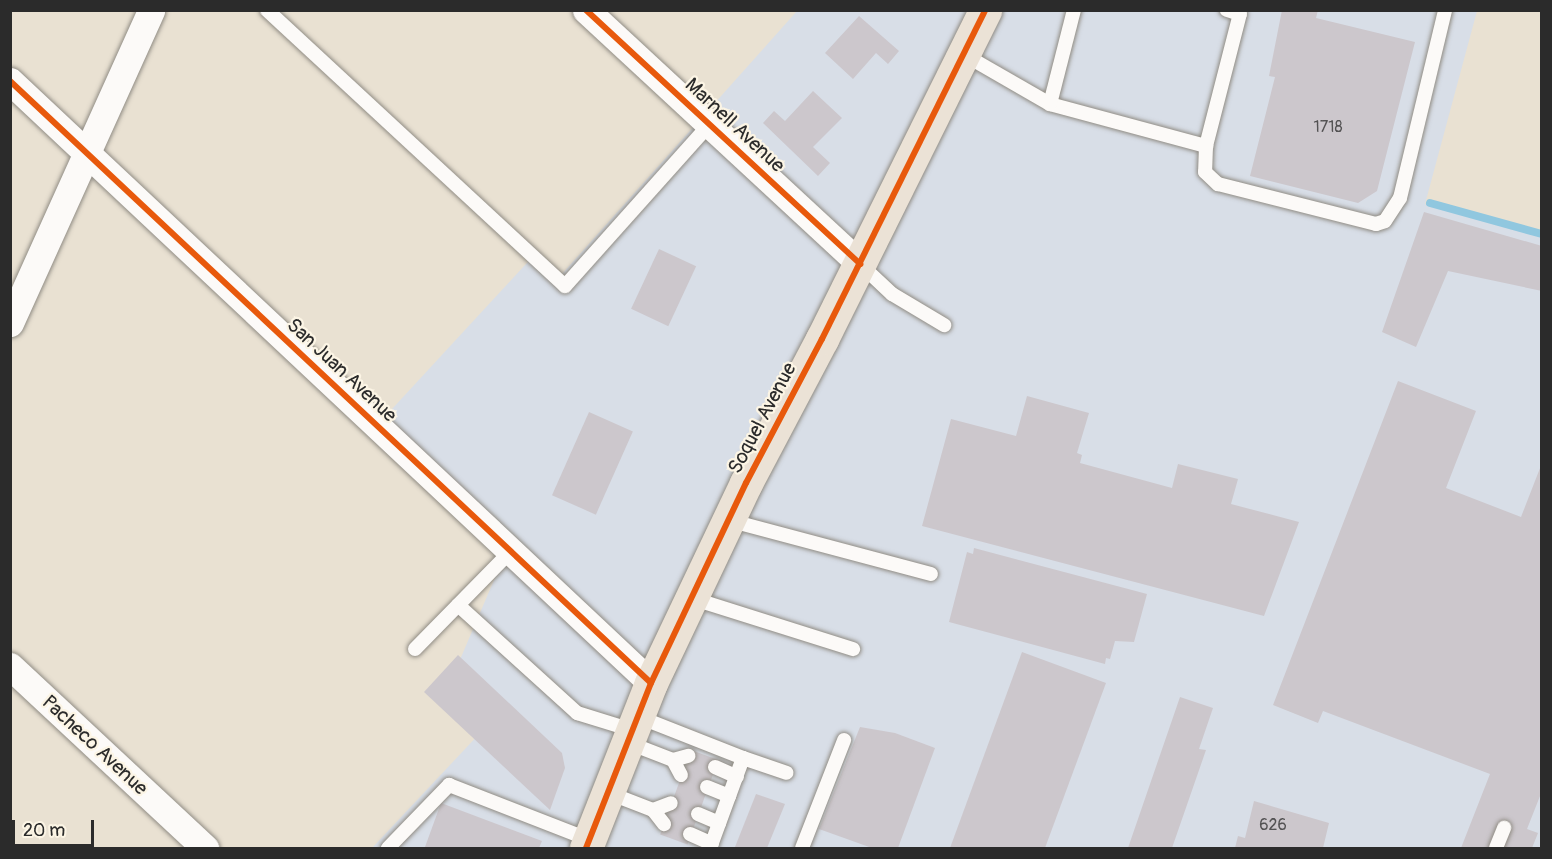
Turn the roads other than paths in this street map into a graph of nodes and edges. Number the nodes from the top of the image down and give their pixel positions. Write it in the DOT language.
graph roads {
  1 [pos="151,10"];
  2 [pos="267,10"];
  3 [pos="586,10"];
  4 [pos="1074,10"];
  5 [pos="1445,10"];
  6 [pos="983,11"];
  7 [pos="1236,12"];
  8 [pos="963,54"];
  9 [pos="10,81"];
  10 [pos="1050,104"];
  11 [pos="710,124"];
  12 [pos="1206,146"];
  13 [pos="86,152"];
  14 [pos="860,264"];
  15 [pos="10,323"];
  16 [pos="944,325"];
  17 [pos="728,520"];
  18 [pos="511,551"];
  19 [pos="931,574"];
  20 [pos="691,598"];
  21 [pos="458,604"];
  22 [pos="415,649"];
  23 [pos="853,649"];
  24 [pos="10,666"];
  25 [pos="651,683"];
  26 [pos="634,730"];
  27 [pos="844,740"];
  28 [pos="688,756"];
  29 [pos="744,758"];
  30 [pos="673,759"];
  31 [pos="715,767"];
  32 [pos="787,773"];
  33 [pos="681,775"];
  34 [pos="736,777"];
  35 [pos="707,787"];
  36 [pos="609,793"];
  37 [pos="729,796"];
  38 [pos="671,803"];
  39 [pos="653,810"];
  40 [pos="698,814"];
  41 [pos="719,823"];
  42 [pos="664,824"];
  43 [pos="1504,828"];
  44 [pos="690,834"];
  45 [pos="588,844"];
  46 [pos="711,846"];
  47 [pos="205,849"];
  48 [pos="388,849"];
  49 [pos="802,849"];
  50 [pos="1496,849"];
  1 -- 13 [label="street"];
  2 -- 11 [label="lane"];
  3 -- 11 [label="street, Marnell Avenue"];
  4 -- 10 [label="lane"];
  5 -- 12 [label="lane"];
  6 -- 8 [label="main road, Soquel Avenue"];
  7 -- 12 [label="lane"];
  8 -- 10 [label="lane"];
  8 -- 14 [label="main road, Soquel Avenue"];
  9 -- 13 [label="street, San Juan Avenue"];
  10 -- 12 [label="lane"];
  11 -- 14 [label="street, Marnell Avenue"];
  13 -- 15 [label="street"];
  13 -- 18 [label="street, San Juan Avenue"];
  14 -- 16 [label="lane"];
  14 -- 17 [label="main road, Soquel Avenue"];
  17 -- 19 [label="lane"];
  17 -- 20 [label="main road, Soquel Avenue"];
  18 -- 21 [label="lane"];
  18 -- 25 [label="street, San Juan Avenue"];
  20 -- 23 [label="lane"];
  20 -- 25 [label="main road, Soquel Avenue"];
  21 -- 22 [label="lane"];
  21 -- 26 [label="lane"];
  24 -- 47 [label="street, Pacheco Avenue"];
  25 -- 26 [label="main road, Soquel Avenue"];
  26 -- 29 [label="lane"];
  26 -- 30 [label="lane"];
  26 -- 36 [label="main road, Soquel Avenue"];
  27 -- 49 [label="lane"];
  28 -- 30 [label="lane"];
  29 -- 32 [label="lane"];
  29 -- 34 [label="lane"];
  30 -- 33 [label="lane"];
  31 -- 34 [label="lane"];
  34 -- 37 [label="lane"];
  35 -- 37 [label="lane"];
  36 -- 39 [label="lane"];
  36 -- 45 [label="main road, Soquel Avenue"];
  37 -- 41 [label="lane"];
  38 -- 39 [label="lane"];
  39 -- 42 [label="lane"];
  40 -- 41 [label="lane"];
  41 -- 46 [label="lane"];
  43 -- 50 [label="lane"];
  44 -- 46 [label="lane"];
  45 -- 48 [label="lane"];
}
